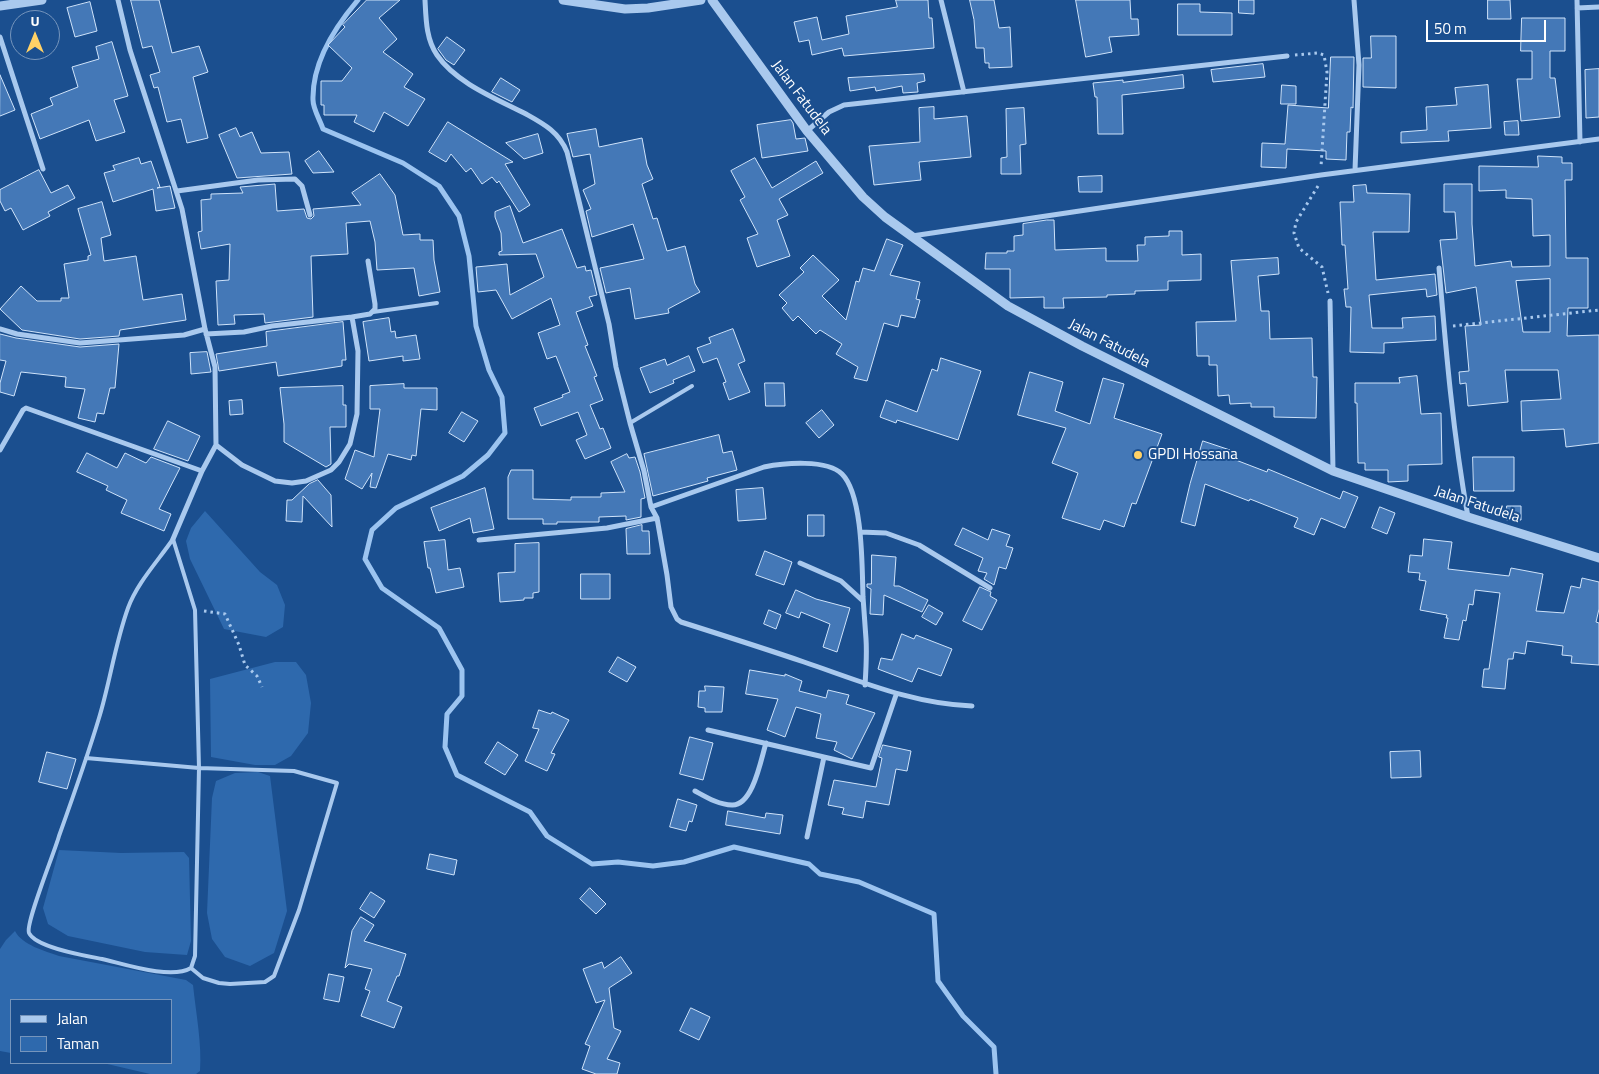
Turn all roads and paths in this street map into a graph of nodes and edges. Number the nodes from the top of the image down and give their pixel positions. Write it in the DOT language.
graph roads {
  1 [pos="42,0"];
  2 [pos="118,0"];
  3 [pos="424,0"];
  4 [pos="563,0"];
  5 [pos="701,0"];
  6 [pos="712,0"];
  7 [pos="941,0"];
  8 [pos="1354,0"];
  9 [pos="1577,0"];
  10 [pos="0,6"];
  11 [pos="1599,7"];
  12 [pos="1577,8"];
  13 [pos="0,37"];
  14 [pos="1287,56"];
  15 [pos="964,92"];
  16 [pos="807,131"];
  17 [pos="1599,138"];
  18 [pos="1580,142"];
  19 [pos="43,168"];
  20 [pos="1355,170"];
  21 [pos="1320,175"];
  22 [pos="177,191"];
  23 [pos="310,215"];
  24 [pos="911,236"];
  25 [pos="368,261"];
  26 [pos="1439,268"];
  27 [pos="1330,301"];
  28 [pos="437,304"];
  29 [pos="1599,310"];
  30 [pos="373,312"];
  31 [pos="352,317"];
  32 [pos="1445,327"];
  33 [pos="0,329"];
  34 [pos="205,331"];
  35 [pos="692,386"];
  36 [pos="630,423"];
  37 [pos="216,445"];
  38 [pos="0,450"];
  39 [pos="202,471"];
  40 [pos="1333,471"];
  41 [pos="651,507"];
  42 [pos="1468,517"];
  43 [pos="657,518"];
  44 [pos="860,532"];
  45 [pos="173,539"];
  46 [pos="479,540"];
  47 [pos="1599,558"];
  48 [pos="800,563"];
  49 [pos="990,588"];
  50 [pos="863,602"];
  51 [pos="195,610"];
  52 [pos="865,685"];
  53 [pos="262,687"];
  54 [pos="896,695"];
  55 [pos="972,706"];
  56 [pos="708,730"];
  57 [pos="766,743"];
  58 [pos="824,757"];
  59 [pos="86,758"];
  60 [pos="199,768"];
  61 [pos="695,791"];
  62 [pos="807,837"];
  63 [pos="191,968"];
  1 -- 10 [label="street"];
  2 -- 22 [label="street"];
  3 -- 36 [label="street"];
  4 -- 5 [label="street"];
  6 -- 16 [label="street, Jalan Fatudela"];
  7 -- 15 [label="street"];
  8 -- 20 [label="street"];
  9 -- 12 [label="street"];
  11 -- 12 [label="street"];
  12 -- 18 [label="street"];
  13 -- 19 [label="street"];
  14 -- 15 [label="street"];
  14 -- 21 [label="path"];
  15 -- 16 [label="street"];
  16 -- 24 [label="street, Jalan Fatudela"];
  17 -- 18 [label="street"];
  18 -- 20 [label="street"];
  20 -- 21 [label="street"];
  21 -- 24 [label="street"];
  21 -- 27 [label="path"];
  22 -- 23 [label="street"];
  22 -- 34 [label="street"];
  24 -- 40 [label="street, Jalan Fatudela"];
  25 -- 30 [label="street"];
  26 -- 32 [label="street"];
  27 -- 40 [label="street"];
  28 -- 30 [label="lane"];
  29 -- 32 [label="path"];
  30 -- 31 [label="street"];
  31 -- 34 [label="street"];
  31 -- 37 [label="street"];
  32 -- 42 [label="street"];
  33 -- 34 [label="street"];
  34 -- 37 [label="street"];
  35 -- 36 [label="lane"];
  36 -- 41 [label="street"];
  37 -- 39 [label="street"];
  38 -- 39 [label="street"];
  39 -- 45 [label="street"];
  40 -- 42 [label="street, Jalan Fatudela"];
  41 -- 43 [label="street"];
  41 -- 44 [label="street"];
  42 -- 47 [label="street, Jalan Fatudela"];
  43 -- 46 [label="street"];
  43 -- 52 [label="street"];
  44 -- 49 [label="street"];
  44 -- 50 [label="street"];
  45 -- 51 [label="lane"];
  45 -- 59 [label="lane"];
  48 -- 50 [label="street"];
  50 -- 52 [label="street"];
  51 -- 53 [label="path"];
  51 -- 60 [label="lane"];
  52 -- 54 [label="street"];
  54 -- 55 [label="street"];
  54 -- 58 [label="street"];
  56 -- 57 [label="street"];
  57 -- 58 [label="street"];
  57 -- 61 [label="street"];
  58 -- 62 [label="street"];
  59 -- 60 [label="lane"];
  59 -- 63 [label="lane"];
  60 -- 63 [label="lane"];
  60 -- 63 [label="lane"];
}
